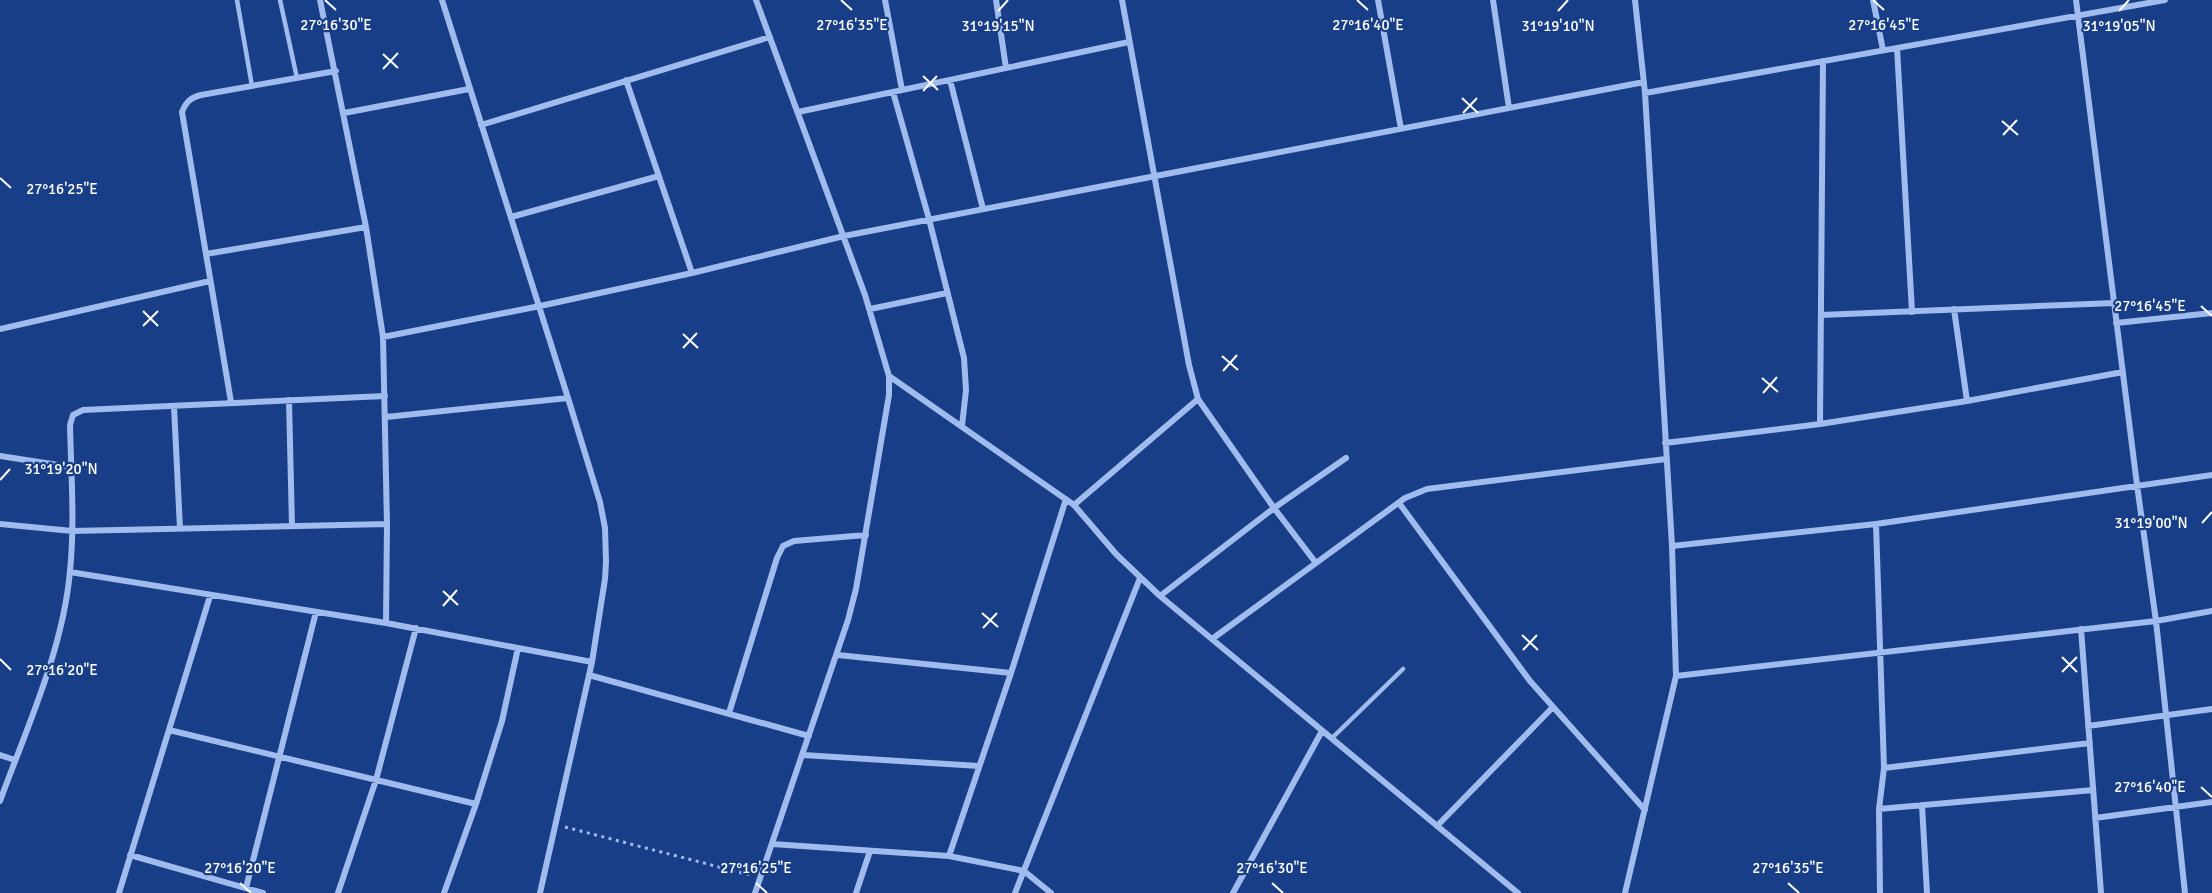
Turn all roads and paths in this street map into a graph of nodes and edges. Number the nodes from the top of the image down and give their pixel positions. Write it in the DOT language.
graph roads {
  1 [pos="237,0"];
  2 [pos="280,0"];
  3 [pos="320,0"];
  4 [pos="442,0"];
  5 [pos="756,0"];
  6 [pos="885,0"];
  7 [pos="996,0"];
  8 [pos="1122,0"];
  9 [pos="1378,0"];
  10 [pos="1493,0"];
  11 [pos="1635,0"];
  12 [pos="1873,0"];
  13 [pos="2076,0"];
  14 [pos="2165,0"];
  15 [pos="2078,15"];
  16 [pos="770,37"];
  17 [pos="1129,42"];
  18 [pos="1897,48"];
  19 [pos="1883,50"];
  20 [pos="1823,61"];
  21 [pos="1006,68"];
  22 [pos="336,71"];
  23 [pos="297,78"];
  24 [pos="950,80"];
  25 [pos="626,81"];
  26 [pos="1644,82"];
  27 [pos="252,86"];
  28 [pos="469,89"];
  29 [pos="902,90"];
  30 [pos="893,92"];
  31 [pos="1645,93"];
  32 [pos="1509,108"];
  33 [pos="798,112"];
  34 [pos="344,113"];
  35 [pos="481,125"];
  36 [pos="1401,129"];
  37 [pos="659,176"];
  38 [pos="1154,176"];
  39 [pos="983,209"];
  40 [pos="511,217"];
  41 [pos="929,219"];
  42 [pos="366,227"];
  43 [pos="844,236"];
  44 [pos="206,254"];
  45 [pos="692,273"];
  46 [pos="210,281"];
  47 [pos="947,293"];
  48 [pos="2114,303"];
  49 [pos="540,306"];
  50 [pos="870,309"];
  51 [pos="1954,309"];
  52 [pos="1912,312"];
  53 [pos="2212,313"];
  54 [pos="1821,315"];
  55 [pos="2116,323"];
  56 [pos="0,329"];
  57 [pos="383,337"];
  58 [pos="2122,372"];
  59 [pos="889,376"];
  60 [pos="385,396"];
  61 [pos="568,398"];
  62 [pos="1198,399"];
  63 [pos="290,400"];
  64 [pos="1967,400"];
  65 [pos="231,402"];
  66 [pos="174,405"];
  67 [pos="386,417"];
  68 [pos="1820,424"];
  69 [pos="962,426"];
  70 [pos="1665,443"];
  71 [pos="0,456"];
  72 [pos="1346,458"];
  73 [pos="1666,459"];
  74 [pos="71,466"];
  75 [pos="2212,475"];
  76 [pos="2137,484"];
  77 [pos="1066,499"];
  78 [pos="1399,503"];
  79 [pos="1074,505"];
  80 [pos="1274,508"];
  81 [pos="0,524"];
  82 [pos="387,524"];
  83 [pos="1876,524"];
  84 [pos="292,526"];
  85 [pos="180,529"];
  86 [pos="72,531"];
  87 [pos="866,535"];
  88 [pos="1672,546"];
  89 [pos="1316,563"];
  90 [pos="70,572"];
  91 [pos="1140,578"];
  92 [pos="210,596"];
  93 [pos="1160,596"];
  94 [pos="2212,611"];
  95 [pos="316,612"];
  96 [pos="2156,621"];
  97 [pos="386,623"];
  98 [pos="416,628"];
  99 [pos="2081,629"];
  100 [pos="1212,639"];
  101 [pos="518,648"];
  102 [pos="1882,653"];
  103 [pos="837,655"];
  104 [pos="592,662"];
  105 [pos="1403,669"];
  106 [pos="1011,673"];
  107 [pos="589,675"];
  108 [pos="1676,676"];
  109 [pos="1552,708"];
  110 [pos="2212,709"];
  111 [pos="729,713"];
  112 [pos="2167,715"];
  113 [pos="2088,726"];
  114 [pos="169,729"];
  115 [pos="1322,731"];
  116 [pos="809,736"];
  117 [pos="1332,738"];
  118 [pos="2090,743"];
  119 [pos="0,755"];
  120 [pos="803,755"];
  121 [pos="280,756"];
  122 [pos="15,760"];
  123 [pos="980,766"];
  124 [pos="1884,768"];
  125 [pos="376,780"];
  126 [pos="2093,790"];
  127 [pos="0,801"];
  128 [pos="2212,802"];
  129 [pos="476,804"];
  130 [pos="1922,805"];
  131 [pos="2176,807"];
  132 [pos="1879,809"];
  133 [pos="1645,810"];
  134 [pos="2095,818"];
  135 [pos="556,825"];
  136 [pos="1437,826"];
  137 [pos="772,844"];
  138 [pos="870,850"];
  139 [pos="130,855"];
  140 [pos="949,856"];
  141 [pos="1024,871"];
  142 [pos="760,878"];
  143 [pos="246,888"];
  144 [pos="119,893"];
  145 [pos="263,893"];
  146 [pos="338,893"];
  147 [pos="444,893"];
  148 [pos="540,893"];
  149 [pos="755,893"];
  150 [pos="856,893"];
  151 [pos="1015,893"];
  152 [pos="1051,893"];
  153 [pos="1233,893"];
  154 [pos="1518,893"];
  155 [pos="1625,893"];
  156 [pos="1880,893"];
  157 [pos="1927,893"];
  158 [pos="2101,893"];
  159 [pos="2185,893"];
  1 -- 27 [label="lane"];
  2 -- 23 [label="lane"];
  3 -- 22 [label="street"];
  4 -- 28 [label="street"];
  5 -- 16 [label="street"];
  6 -- 29 [label="street"];
  7 -- 21 [label="street"];
  8 -- 17 [label="street"];
  9 -- 36 [label="street"];
  10 -- 32 [label="street"];
  11 -- 26 [label="street"];
  12 -- 19 [label="street"];
  13 -- 15 [label="street"];
  14 -- 15 [label="street"];
  15 -- 18 [label="street"];
  15 -- 48 [label="street"];
  16 -- 25 [label="street"];
  16 -- 33 [label="street"];
  17 -- 21 [label="street"];
  17 -- 38 [label="street"];
  18 -- 19 [label="street"];
  18 -- 52 [label="street"];
  19 -- 20 [label="street"];
  20 -- 31 [label="street"];
  20 -- 54 [label="street"];
  21 -- 24 [label="street"];
  22 -- 23 [label="street"];
  22 -- 34 [label="street"];
  23 -- 27 [label="street"];
  24 -- 29 [label="street"];
  24 -- 39 [label="street"];
  25 -- 35 [label="street"];
  25 -- 37 [label="street"];
  26 -- 31 [label="street"];
  26 -- 32 [label="street"];
  27 -- 44 [label="street"];
  28 -- 34 [label="street"];
  28 -- 35 [label="street"];
  29 -- 30 [label="street"];
  30 -- 33 [label="street"];
  30 -- 41 [label="street"];
  31 -- 70 [label="street"];
  32 -- 36 [label="street"];
  33 -- 43 [label="street"];
  34 -- 42 [label="street"];
  35 -- 40 [label="street"];
  36 -- 38 [label="street"];
  37 -- 40 [label="street"];
  37 -- 45 [label="street"];
  38 -- 39 [label="street"];
  38 -- 62 [label="street"];
  39 -- 41 [label="street"];
  40 -- 49 [label="street"];
  41 -- 43 [label="street"];
  41 -- 47 [label="street"];
  42 -- 44 [label="street"];
  42 -- 57 [label="street"];
  43 -- 45 [label="street"];
  43 -- 50 [label="street"];
  44 -- 46 [label="street"];
  45 -- 49 [label="street"];
  46 -- 56 [label="street"];
  46 -- 65 [label="street"];
  47 -- 50 [label="street"];
  47 -- 69 [label="street"];
  48 -- 51 [label="street"];
  48 -- 55 [label="street"];
  49 -- 57 [label="street"];
  49 -- 61 [label="street"];
  50 -- 59 [label="street"];
  51 -- 52 [label="street"];
  51 -- 64 [label="street"];
  52 -- 54 [label="street"];
  53 -- 55 [label="street"];
  54 -- 68 [label="street"];
  55 -- 58 [label="street"];
  57 -- 60 [label="street"];
  58 -- 64 [label="street"];
  58 -- 76 [label="street"];
  59 -- 69 [label="street"];
  59 -- 87 [label="street"];
  60 -- 63 [label="street"];
  60 -- 67 [label="street"];
  61 -- 67 [label="street"];
  61 -- 104 [label="street"];
  62 -- 79 [label="street"];
  62 -- 80 [label="street"];
  63 -- 65 [label="street"];
  63 -- 84 [label="street"];
  64 -- 68 [label="street"];
  65 -- 66 [label="street"];
  66 -- 74 [label="street"];
  66 -- 85 [label="street"];
  67 -- 82 [label="street"];
  68 -- 70 [label="street"];
  69 -- 77 [label="street"];
  70 -- 73 [label="street"];
  71 -- 74 [label="street"];
  72 -- 80 [label="street"];
  73 -- 78 [label="street"];
  73 -- 88 [label="street"];
  74 -- 86 [label="street"];
  75 -- 76 [label="street"];
  76 -- 83 [label="street"];
  76 -- 96 [label="street"];
  77 -- 79 [label="street"];
  77 -- 106 [label="street"];
  78 -- 89 [label="street"];
  78 -- 109 [label="street"];
  79 -- 91 [label="street"];
  80 -- 89 [label="street"];
  80 -- 93 [label="street"];
  81 -- 86 [label="street"];
  82 -- 84 [label="street"];
  82 -- 97 [label="street"];
  83 -- 88 [label="street"];
  83 -- 102 [label="street"];
  84 -- 85 [label="street"];
  85 -- 86 [label="street"];
  86 -- 90 [label="street"];
  87 -- 103 [label="street"];
  87 -- 111 [label="street"];
  88 -- 108 [label="street"];
  89 -- 100 [label="street"];
  90 -- 92 [label="street"];
  90 -- 122 [label="street"];
  91 -- 93 [label="street"];
  91 -- 141 [label="street"];
  92 -- 95 [label="street"];
  92 -- 114 [label="street"];
  93 -- 100 [label="street"];
  94 -- 96 [label="street"];
  95 -- 97 [label="street"];
  95 -- 121 [label="street"];
  96 -- 99 [label="street"];
  96 -- 112 [label="street"];
  97 -- 98 [label="street"];
  98 -- 101 [label="street"];
  98 -- 125 [label="street"];
  99 -- 102 [label="street"];
  99 -- 113 [label="street"];
  100 -- 115 [label="street"];
  101 -- 104 [label="street"];
  101 -- 129 [label="street"];
  102 -- 108 [label="street"];
  102 -- 124 [label="street"];
  103 -- 106 [label="street"];
  103 -- 116 [label="street"];
  104 -- 107 [label="street"];
  105 -- 117 [label="lane"];
  106 -- 123 [label="street"];
  107 -- 111 [label="street"];
  107 -- 135 [label="street"];
  108 -- 133 [label="street"];
  109 -- 133 [label="street"];
  109 -- 136 [label="street"];
  110 -- 112 [label="street"];
  111 -- 116 [label="street"];
  112 -- 113 [label="street"];
  112 -- 131 [label="street"];
  113 -- 118 [label="street"];
  114 -- 121 [label="street"];
  114 -- 139 [label="street"];
  115 -- 117 [label="street"];
  115 -- 153 [label="street"];
  116 -- 120 [label="street"];
  117 -- 136 [label="street"];
  118 -- 124 [label="street"];
  118 -- 126 [label="street"];
  119 -- 122 [label="street"];
  120 -- 123 [label="street"];
  120 -- 137 [label="street"];
  121 -- 125 [label="street"];
  121 -- 143 [label="street"];
  122 -- 127 [label="street"];
  123 -- 140 [label="street"];
  124 -- 132 [label="street"];
  125 -- 129 [label="street"];
  125 -- 146 [label="street"];
  126 -- 130 [label="street"];
  126 -- 134 [label="street"];
  128 -- 131 [label="street"];
  129 -- 147 [label="street"];
  130 -- 132 [label="street"];
  130 -- 157 [label="street"];
  131 -- 134 [label="street"];
  131 -- 159 [label="street"];
  132 -- 156 [label="street"];
  133 -- 155 [label="street"];
  134 -- 158 [label="street"];
  135 -- 142 [label="path"];
  135 -- 148 [label="street"];
  136 -- 154 [label="street"];
  137 -- 138 [label="street"];
  137 -- 142 [label="street"];
  138 -- 140 [label="street"];
  138 -- 150 [label="street"];
  139 -- 143 [label="street"];
  139 -- 144 [label="street"];
  140 -- 141 [label="street"];
  141 -- 151 [label="street"];
  141 -- 152 [label="street"];
  142 -- 149 [label="street"];
  143 -- 145 [label="street"];
}
